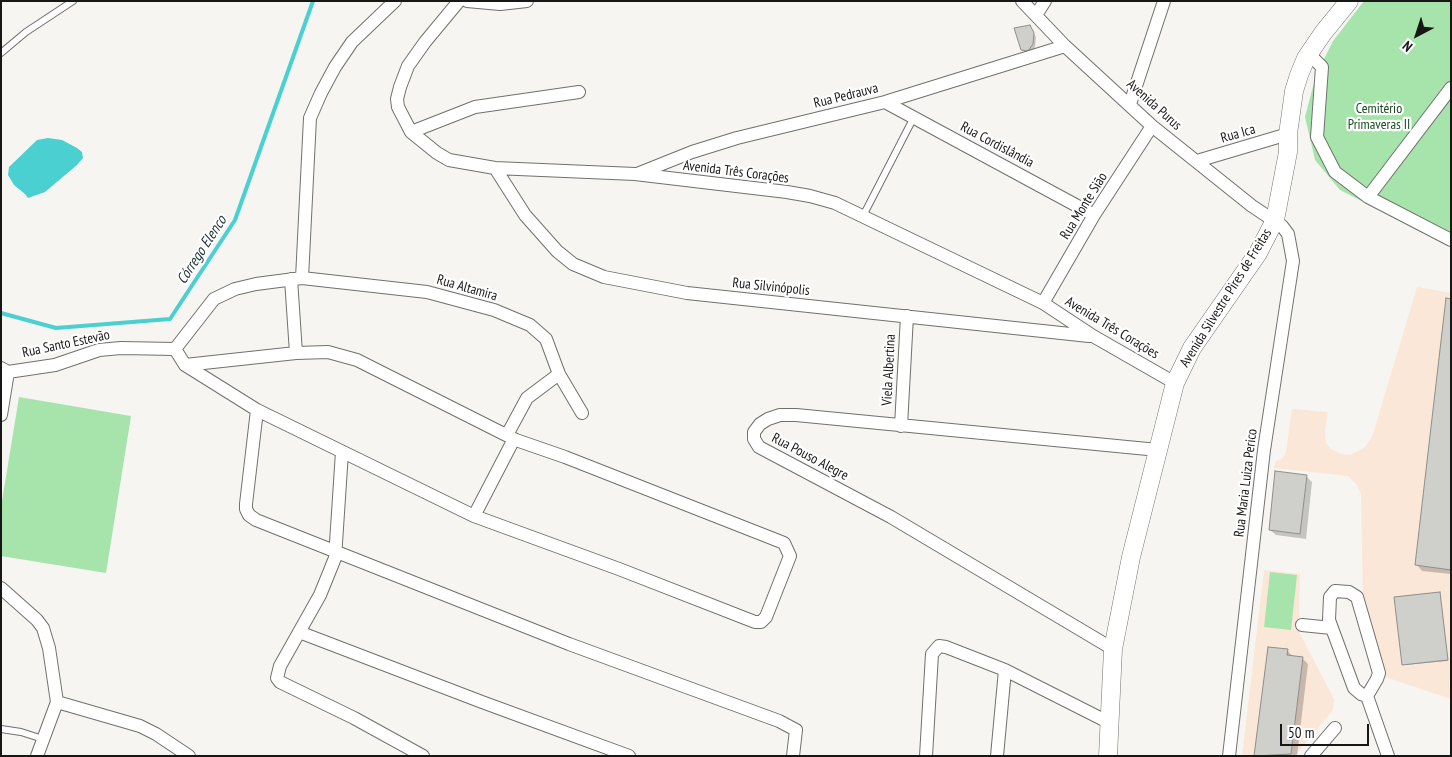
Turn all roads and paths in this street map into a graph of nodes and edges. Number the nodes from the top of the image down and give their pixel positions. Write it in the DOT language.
graph roads {
  1 [pos="73,1"];
  2 [pos="395,1"];
  3 [pos="459,1"];
  4 [pos="467,1"];
  5 [pos="527,1"];
  6 [pos="1022,1"];
  7 [pos="1045,1"];
  8 [pos="1164,1"];
  9 [pos="1349,1"];
  10 [pos="1036,15"];
  11 [pos="1065,46"];
  12 [pos="1,53"];
  13 [pos="1309,54"];
  14 [pos="1451,88"];
  15 [pos="579,92"];
  16 [pos="885,102"];
  17 [pos="1130,104"];
  18 [pos="914,118"];
  19 [pos="1152,126"];
  20 [pos="411,132"];
  21 [pos="1288,134"];
  22 [pos="1196,161"];
  23 [pos="495,168"];
  24 [pos="635,174"];
  25 [pos="1368,197"];
  26 [pos="1094,215"];
  27 [pos="863,216"];
  28 [pos="1274,220"];
  29 [pos="1451,240"];
  30 [pos="296,278"];
  31 [pos="1043,304"];
  32 [pos="907,316"];
  33 [pos="1093,336"];
  34 [pos="175,349"];
  35 [pos="296,353"];
  36 [pos="185,365"];
  37 [pos="4,370"];
  38 [pos="559,374"];
  39 [pos="1175,383"];
  40 [pos="256,410"];
  41 [pos="582,413"];
  42 [pos="1,415"];
  43 [pos="902,426"];
  44 [pos="511,437"];
  45 [pos="1158,450"];
  46 [pos="342,452"];
  47 [pos="474,516"];
  48 [pos="335,552"];
  49 [pos="1,588"];
  50 [pos="1302,624"];
  51 [pos="1332,628"];
  52 [pos="299,632"];
  53 [pos="1113,649"];
  54 [pos="1005,670"];
  55 [pos="1367,696"];
  56 [pos="57,702"];
  57 [pos="1110,723"];
  58 [pos="1336,728"];
  59 [pos="1,729"];
  60 [pos="43,739"];
  61 [pos="37,756"];
  62 [pos="188,756"];
  63 [pos="423,756"];
  64 [pos="629,756"];
  65 [pos="793,756"];
  66 [pos="926,756"];
  67 [pos="997,756"];
  68 [pos="1108,756"];
  69 [pos="1229,756"];
  70 [pos="1311,756"];
  71 [pos="1388,756"];
  1 -- 12 [label="lane"];
  2 -- 30 [label="street"];
  3 -- 20 [label="street, Avenida Três Corações"];
  4 -- 5 [label="street"];
  6 -- 10 [label="street, Avenida Purus"];
  7 -- 10 [label="street"];
  8 -- 17 [label="street"];
  9 -- 13 [label="main road, Avenida Silvestre Pires de Freitas"];
  10 -- 11 [label="street, Avenida Purus"];
  11 -- 16 [label="street, Rua Pedrauva"];
  11 -- 17 [label="street, Avenida Purus"];
  13 -- 21 [label="main road, Avenida Silvestre Pires de Freitas"];
  13 -- 25 [label="street"];
  14 -- 25 [label="street"];
  15 -- 20 [label="street"];
  16 -- 18 [label="street, Rua Cordislândia"];
  16 -- 24 [label="street, Rua Pedrauva"];
  17 -- 19 [label="street, Avenida Purus"];
  18 -- 26 [label="street, Rua Cordislândia"];
  18 -- 27 [label="lane"];
  19 -- 22 [label="street, Avenida Purus"];
  19 -- 26 [label="street, Rua Monte Sião"];
  20 -- 23 [label="street, Avenida Três Corações"];
  21 -- 22 [label="street, Rua Ica"];
  21 -- 28 [label="main road, Avenida Silvestre Pires de Freitas"];
  22 -- 28 [label="street, Avenida Purus"];
  23 -- 24 [label="street, Avenida Três Corações"];
  23 -- 32 [label="street, Rua Silvinópolis"];
  24 -- 27 [label="street, Avenida Três Corações"];
  25 -- 29 [label="street"];
  26 -- 31 [label="street, Rua Monte Sião"];
  27 -- 31 [label="street, Avenida Três Corações"];
  28 -- 39 [label="main road, Avenida Silvestre Pires de Freitas"];
  28 -- 69 [label="street, Rua Maria Luiza Perico"];
  30 -- 34 [label="street"];
  30 -- 35 [label="street"];
  30 -- 38 [label="street, Rua Altamira"];
  31 -- 33 [label="street, Avenida Três Corações"];
  32 -- 33 [label="street, Rua Silvinópolis"];
  32 -- 43 [label="street, Viela Albertina"];
  33 -- 39 [label="street, Avenida Três Corações"];
  34 -- 36 [label="street"];
  34 -- 37 [label="street, Rua Santo Estevão"];
  35 -- 36 [label="street"];
  35 -- 44 [label="street"];
  36 -- 40 [label="street"];
  37 -- 42 [label="street"];
  38 -- 41 [label="street, Rua Altamira"];
  38 -- 44 [label="street"];
  39 -- 45 [label="main road, Avenida Silvestre Pires de Freitas"];
  40 -- 46 [label="street"];
  40 -- 48 [label="street"];
  43 -- 45 [label="street, Rua Pouso Alegre"];
  43 -- 53 [label="street, Rua Pouso Alegre"];
  44 -- 47 [label="street"];
  44 -- 47 [label="street"];
  45 -- 53 [label="main road, Avenida Silvestre Pires de Freitas"];
  46 -- 47 [label="street"];
  46 -- 48 [label="street"];
  48 -- 52 [label="street"];
  48 -- 65 [label="street"];
  49 -- 56 [label="street"];
  50 -- 51 [label="street"];
  51 -- 55 [label="street"];
  51 -- 55 [label="street"];
  52 -- 63 [label="street"];
  52 -- 64 [label="street"];
  53 -- 57 [label="main road, Avenida Silvestre Pires de Freitas"];
  54 -- 57 [label="street"];
  54 -- 66 [label="street"];
  54 -- 67 [label="street"];
  55 -- 71 [label="street"];
  56 -- 60 [label="street"];
  56 -- 62 [label="street"];
  57 -- 68 [label="main road, Avenida Silvestre Pires de Freitas"];
  58 -- 70 [label="street"];
  59 -- 60 [label="lane"];
  60 -- 61 [label="street"];
}
